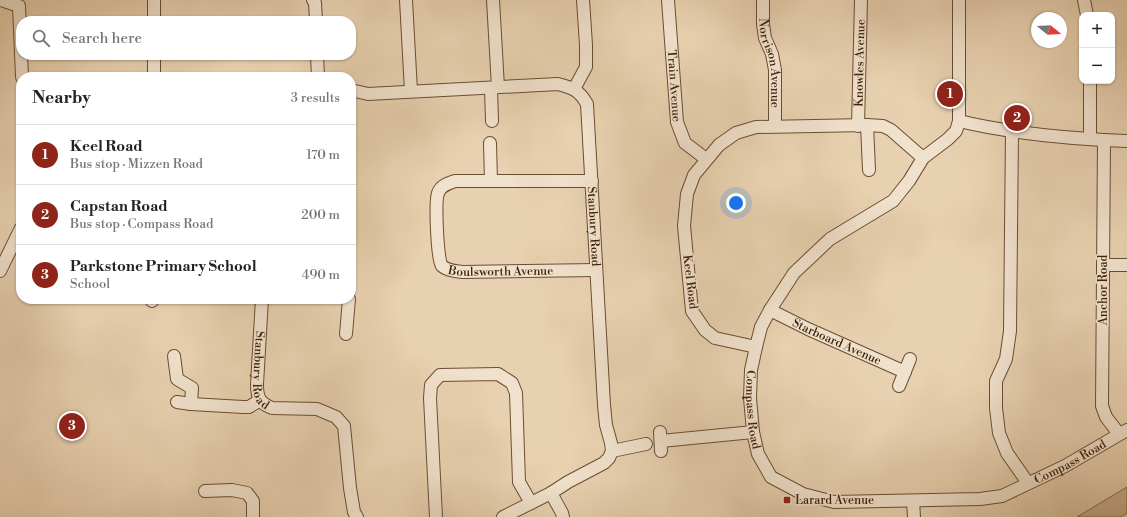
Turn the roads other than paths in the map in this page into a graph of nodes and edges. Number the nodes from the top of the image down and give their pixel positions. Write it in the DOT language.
graph roads {
  1 [pos="1,0"];
  2 [pos="154,0"];
  3 [pos="313,0"];
  4 [pos="406,0"];
  5 [pos="494,0"];
  6 [pos="583,0"];
  7 [pos="668,0"];
  8 [pos="763,0"];
  9 [pos="861,0"];
  10 [pos="959,0"];
  11 [pos="1084,0"];
  12 [pos="19,3"];
  13 [pos="1086,12"];
  14 [pos="20,16"];
  15 [pos="154,16"];
  16 [pos="316,16"];
  17 [pos="21,60"];
  18 [pos="154,60"];
  19 [pos="317,60"];
  20 [pos="22,72"];
  21 [pos="154,72"];
  22 [pos="318,72"];
  23 [pos="1090,84"];
  24 [pos="494,88"];
  25 [pos="574,88"];
  26 [pos="356,91"];
  27 [pos="411,91"];
  28 [pos="492,121"];
  29 [pos="959,121"];
  30 [pos="863,125"];
  31 [pos="775,126"];
  32 [pos="1012,130"];
  33 [pos="1090,139"];
  34 [pos="1104,140"];
  35 [pos="1127,140"];
  36 [pos="490,142"];
  37 [pos="923,158"];
  38 [pos="706,159"];
  39 [pos="869,170"];
  40 [pos="491,181"];
  41 [pos="592,181"];
  42 [pos="16,238"];
  43 [pos="1102,265"];
  44 [pos="1127,265"];
  45 [pos="596,270"];
  46 [pos="0,271"];
  47 [pos="262,304"];
  48 [pos="349,304"];
  49 [pos="770,310"];
  50 [pos="350,327"];
  51 [pos="756,347"];
  52 [pos="174,356"];
  53 [pos="910,359"];
  54 [pos="905,372"];
  55 [pos="899,386"];
  56 [pos="260,400"];
  57 [pos="177,402"];
  58 [pos="191,404"];
  59 [pos="753,432"];
  60 [pos="1123,432"];
  61 [pos="661,441"];
  62 [pos="646,444"];
  63 [pos="612,451"];
  64 [pos="1028,483"];
  65 [pos="205,491"];
  66 [pos="551,493"];
  67 [pos="913,501"];
  68 [pos="531,503"];
  69 [pos="253,517"];
  70 [pos="357,517"];
  71 [pos="436,517"];
  72 [pos="503,517"];
  73 [pos="563,517"];
  74 [pos="914,517"];
  1 -- 12 [label="street"];
  2 -- 15 [label="street"];
  3 -- 16 [label="street"];
  4 -- 27 [label="street"];
  5 -- 24 [label="street"];
  6 -- 25 [label="street"];
  7 -- 38 [label="street, Train Avenue"];
  8 -- 31 [label="street, Norrison Avenue"];
  9 -- 30 [label="street, Knowles Avenue"];
  10 -- 29 [label="street"];
  11 -- 13 [label="street"];
  12 -- 14 [label="street"];
  17 -- 20 [label="street"];
  18 -- 21 [label="street"];
  19 -- 22 [label="street"];
  23 -- 33 [label="street"];
  24 -- 25 [label="street"];
  24 -- 27 [label="street"];
  24 -- 28 [label="street"];
  25 -- 41 [label="street, Stanbury Road"];
  26 -- 27 [label="street"];
  29 -- 32 [label="street"];
  29 -- 37 [label="street, Compass Road"];
  30 -- 31 [label="street, Keel Road"];
  30 -- 37 [label="street, Keel Road"];
  30 -- 39 [label="street, Knowles Avenue"];
  31 -- 38 [label="street, Keel Road"];
  32 -- 33 [label="street"];
  32 -- 64 [label="street"];
  33 -- 34 [label="street"];
  34 -- 35 [label="street"];
  34 -- 43 [label="street, Anchor Road"];
  36 -- 40 [label="street"];
  37 -- 49 [label="street, Compass Road"];
  38 -- 51 [label="street, Keel Road"];
  40 -- 41 [label="street, Boulsworth Avenue"];
  40 -- 45 [label="street, Boulsworth Avenue"];
  41 -- 45 [label="street, Stanbury Road"];
  42 -- 46 [label="street"];
  43 -- 44 [label="street"];
  43 -- 60 [label="street, Anchor Road"];
  45 -- 63 [label="street, Stanbury Road"];
  47 -- 56 [label="street, Stanbury Road"];
  48 -- 50 [label="street"];
  49 -- 51 [label="street, Compass Road"];
  49 -- 54 [label="street, Starboard Avenue"];
  51 -- 59 [label="street, Compass Road"];
  52 -- 58 [label="street"];
  53 -- 54 [label="street"];
  54 -- 55 [label="street"];
  56 -- 58 [label="street"];
  56 -- 70 [label="street, Stanbury Road"];
  57 -- 58 [label="street"];
  59 -- 61 [label="street"];
  59 -- 67 [label="street, Compass Road"];
  60 -- 64 [label="street, Compass Road"];
  62 -- 63 [label="street"];
  63 -- 66 [label="street"];
  64 -- 67 [label="street, Compass Road"];
  65 -- 69 [label="street"];
  66 -- 68 [label="street"];
  66 -- 73 [label="street"];
  67 -- 74 [label="street"];
  68 -- 71 [label="street"];
  68 -- 72 [label="street"];
}
